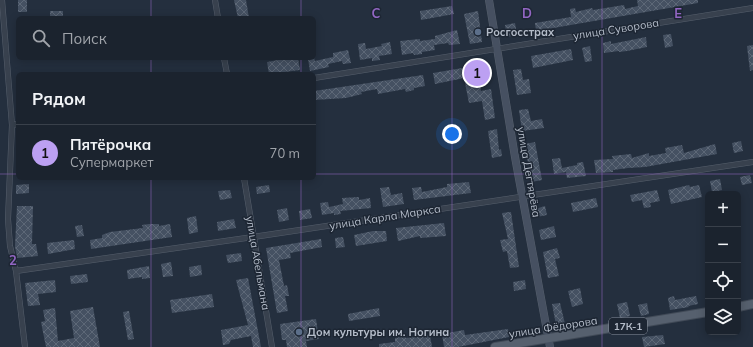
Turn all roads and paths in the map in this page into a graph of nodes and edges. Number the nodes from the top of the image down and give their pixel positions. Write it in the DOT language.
graph roads {
  1 [pos="2,0"];
  2 [pos="215,0"];
  3 [pos="489,0"];
  4 [pos="753,8"];
  5 [pos="218,16"];
  6 [pos="496,48"];
  7 [pos="224,60"];
  8 [pos="227,72"];
  9 [pos="316,78"];
  10 [pos="16,124"];
  11 [pos="12,125"];
  12 [pos="753,162"];
  13 [pos="244,180"];
  14 [pos="522,196"];
  15 [pos="253,237"];
  16 [pos="16,271"];
  17 [pos="753,304"];
  18 [pos="741,306"];
  19 [pos="705,313"];
  20 [pos="549,343"];
  21 [pos="26,347"];
  22 [pos="272,347"];
  23 [pos="495,347"];
  1 -- 11 [label="street"];
  2 -- 5 [label="street"];
  3 -- 6 [label="main road, улица Дегтярёва"];
  4 -- 6 [label="street, улица Суворова"];
  6 -- 9 [label="street, улица Суворова"];
  6 -- 14 [label="main road, улица Дегтярёва"];
  7 -- 8 [label="street"];
  10 -- 11 [label="street"];
  11 -- 16 [label="street"];
  12 -- 14 [label="street, улица Карла Маркса"];
  13 -- 15 [label="street, улица Абельмана"];
  14 -- 15 [label="street, улица Карла Маркса"];
  14 -- 20 [label="main road, улица Дегтярёва"];
  15 -- 16 [label="street, улица Карла Маркса"];
  15 -- 22 [label="street, улица Абельмана"];
  16 -- 21 [label="street"];
  17 -- 18 [label="main road"];
  19 -- 20 [label="main road, улица Фёдорова / 17К-1"];
  20 -- 23 [label="main road, улица Фёдорова / 17К-1"];
}
